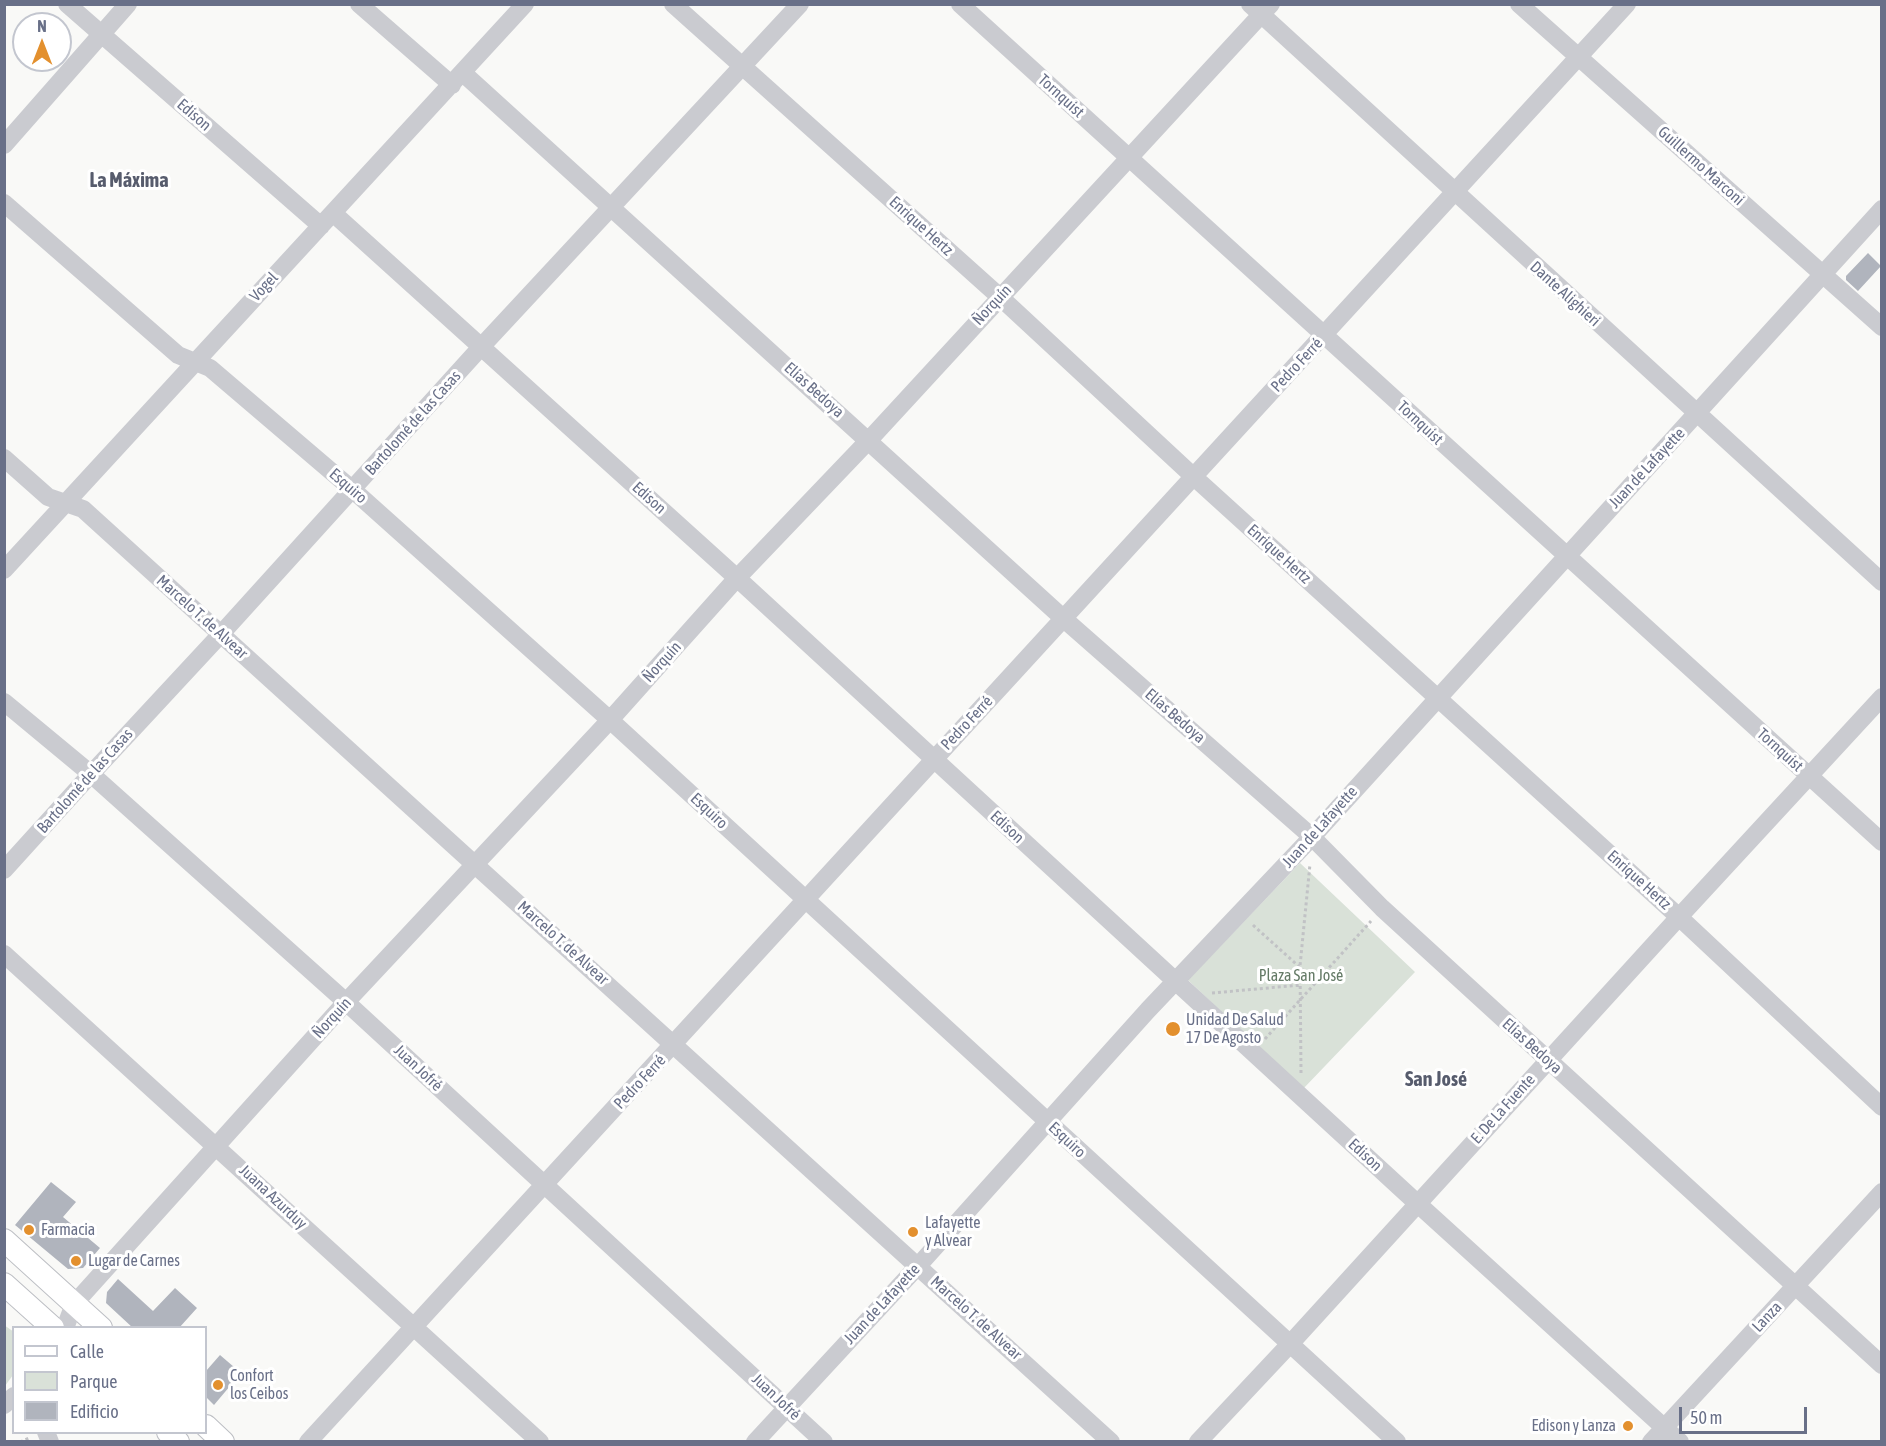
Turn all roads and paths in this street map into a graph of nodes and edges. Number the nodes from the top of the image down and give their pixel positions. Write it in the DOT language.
graph roads {
  1 [pos="67,4"];
  2 [pos="128,4"];
  3 [pos="359,4"];
  4 [pos="525,4"];
  5 [pos="673,4"];
  6 [pos="800,4"];
  7 [pos="960,4"];
  8 [pos="1519,4"];
  9 [pos="1627,4"];
  10 [pos="1261,8"];
  11 [pos="101,34"];
  12 [pos="1578,57"];
  13 [pos="743,66"];
  14 [pos="457,79"];
  15 [pos="4,145"];
  16 [pos="1129,158"];
  17 [pos="1455,193"];
  18 [pos="4,203"];
  19 [pos="610,208"];
  20 [pos="1881,209"];
  21 [pos="327,219"];
  22 [pos="1822,274"];
  23 [pos="999,297"];
  24 [pos="1881,327"];
  25 [pos="1324,335"];
  26 [pos="481,346"];
  27 [pos="195,363"];
  28 [pos="1697,414"];
  29 [pos="869,440"];
  30 [pos="4,458"];
  31 [pos="1194,477"];
  32 [pos="353,490"];
  33 [pos="65,503"];
  34 [pos="1566,556"];
  35 [pos="4,570"];
  36 [pos="737,578"];
  37 [pos="1881,582"];
  38 [pos="1064,619"];
  39 [pos="221,634"];
  40 [pos="1438,697"];
  41 [pos="1881,697"];
  42 [pos="4,702"];
  43 [pos="610,720"];
  44 [pos="933,759"];
  45 [pos="91,774"];
  46 [pos="1809,776"];
  47 [pos="1312,837"];
  48 [pos="1881,842"];
  49 [pos="475,863"];
  50 [pos="4,870"];
  51 [pos="806,900"];
  52 [pos="1382,908"];
  53 [pos="1240,914"];
  54 [pos="1679,916"];
  55 [pos="4,954"];
  56 [pos="1300,966"];
  57 [pos="1176,982"];
  58 [pos="1316,982"];
  59 [pos="1300,985"];
  60 [pos="1190,995"];
  61 [pos="1300,1000"];
  62 [pos="346,1002"];
  63 [pos="674,1044"];
  64 [pos="1254,1052"];
  65 [pos="1548,1060"];
  66 [pos="1301,1096"];
  67 [pos="1881,1107"];
  68 [pos="1047,1121"];
  69 [pos="216,1145"];
  70 [pos="545,1184"];
  71 [pos="1881,1192"];
  72 [pos="1418,1204"];
  73 [pos="4,1240"];
  74 [pos="918,1266"];
  75 [pos="4,1284"];
  76 [pos="1796,1286"];
  77 [pos="74,1304"];
  78 [pos="51,1326"];
  79 [pos="66,1326"];
  80 [pos="99,1326"];
  81 [pos="414,1327"];
  82 [pos="1290,1344"];
  83 [pos="1881,1365"];
  84 [pos="787,1407"];
  85 [pos="207,1427"];
  86 [pos="1664,1427"];
  87 [pos="223,1442"];
  88 [pos="308,1442"];
  89 [pos="540,1442"];
  90 [pos="755,1442"];
  91 [pos="824,1442"];
  92 [pos="1112,1442"];
  93 [pos="1198,1442"];
  94 [pos="1397,1442"];
  95 [pos="1651,1442"];
  96 [pos="1680,1442"];
  1 -- 11 [label="street, Edison"];
  2 -- 11 [label="street"];
  3 -- 14 [label="street, Elías Bedoya"];
  4 -- 14 [label="street, Vogel"];
  5 -- 13 [label="street, Enrique Hertz"];
  6 -- 13 [label="street, Bartolomé de las Casas"];
  7 -- 16 [label="street, Tornquist"];
  8 -- 12 [label="street, Guillermo Marconi"];
  9 -- 12 [label="street, Pedro Ferré"];
  10 -- 16 [label="street, Ñorquín"];
  10 -- 17 [label="street, Dante Alighieri"];
  11 -- 15 [label="street"];
  11 -- 21 [label="street, Edison"];
  12 -- 17 [label="street, Pedro Ferré"];
  12 -- 22 [label="street, Guillermo Marconi"];
  13 -- 19 [label="street, Bartolomé de las Casas"];
  13 -- 23 [label="street, Enrique Hertz"];
  14 -- 19 [label="street, Elías Bedoya"];
  14 -- 21 [label="street, Vogel"];
  16 -- 23 [label="street, Ñorquín"];
  16 -- 25 [label="street, Tornquist"];
  17 -- 25 [label="street, Pedro Ferré"];
  17 -- 28 [label="street, Dante Alighieri"];
  18 -- 27 [label="street, Esquiro"];
  19 -- 26 [label="street, Bartolomé de las Casas"];
  19 -- 29 [label="street, Elías Bedoya"];
  20 -- 22 [label="street, Juan de Lafayette"];
  21 -- 26 [label="street, Edison"];
  21 -- 27 [label="street, Vogel"];
  22 -- 24 [label="street, Guillermo Marconi"];
  22 -- 28 [label="street, Juan de Lafayette"];
  23 -- 29 [label="street, Ñorquín"];
  23 -- 31 [label="street, Enrique Hertz"];
  25 -- 31 [label="street, Pedro Ferré"];
  25 -- 34 [label="street, Tornquist"];
  26 -- 32 [label="street, Bartolomé de las Casas"];
  26 -- 36 [label="street, Edison"];
  27 -- 32 [label="street, Esquiro"];
  27 -- 33 [label="street, Vogel"];
  28 -- 34 [label="street, Juan de Lafayette"];
  28 -- 37 [label="street, Dante Alighieri"];
  29 -- 36 [label="street, Ñorquín"];
  29 -- 38 [label="street, Elías Bedoya"];
  30 -- 33 [label="street, Marcelo T. de Alvear"];
  31 -- 38 [label="street, Pedro Ferré"];
  31 -- 40 [label="street, Enrique Hertz"];
  32 -- 39 [label="street, Bartolomé de las Casas"];
  32 -- 43 [label="street, Esquiro"];
  33 -- 35 [label="street, Vogel"];
  33 -- 39 [label="street, Marcelo T. de Alvear"];
  34 -- 40 [label="street, Juan de Lafayette"];
  34 -- 46 [label="street, Tornquist"];
  36 -- 43 [label="street, Ñorquín"];
  36 -- 44 [label="street, Edison"];
  38 -- 44 [label="street, Pedro Ferré"];
  38 -- 47 [label="street, Elías Bedoya"];
  39 -- 45 [label="street, Bartolomé de las Casas"];
  39 -- 49 [label="street, Marcelo T. de Alvear"];
  40 -- 47 [label="street, Juan de Lafayette"];
  40 -- 54 [label="street, Enrique Hertz"];
  41 -- 46 [label="street, E. De La Fuente"];
  42 -- 45 [label="street, Juan Jofré"];
  43 -- 49 [label="street, Ñorquín"];
  43 -- 51 [label="street, Esquiro"];
  44 -- 51 [label="street, Pedro Ferré"];
  44 -- 57 [label="street, Edison"];
  45 -- 50 [label="street, Bartolomé de las Casas"];
  45 -- 62 [label="street, Juan Jofré"];
  46 -- 48 [label="street, Tornquist"];
  46 -- 54 [label="street, E. De La Fuente"];
  47 -- 52 [label="street, Elías Bedoya"];
  47 -- 53 [label="street, Juan de Lafayette"];
  47 -- 56 [label="path"];
  49 -- 62 [label="street, Ñorquín"];
  49 -- 63 [label="street, Marcelo T. de Alvear"];
  51 -- 63 [label="street, Pedro Ferré"];
  51 -- 68 [label="street, Esquiro"];
  52 -- 58 [label="path"];
  52 -- 65 [label="street, Elías Bedoya"];
  53 -- 56 [label="path"];
  53 -- 57 [label="street, Juan de Lafayette"];
  54 -- 65 [label="street, E. De La Fuente"];
  54 -- 67 [label="street, Enrique Hertz"];
  55 -- 69 [label="street, Juana Azurduy"];
  56 -- 58 [label="path"];
  56 -- 59 [label="path"];
  57 -- 60 [label="street, Edison"];
  57 -- 68 [label="street, Juan de Lafayette"];
  58 -- 61 [label="path"];
  59 -- 60 [label="path"];
  59 -- 61 [label="path"];
  60 -- 64 [label="street, Edison"];
  61 -- 64 [label="path"];
  61 -- 66 [label="path"];
  62 -- 69 [label="street, Ñorquín"];
  62 -- 70 [label="street, Juan Jofré"];
  63 -- 70 [label="street, Pedro Ferré"];
  63 -- 74 [label="street, Marcelo T. de Alvear"];
  64 -- 66 [label="street, Edison"];
  65 -- 72 [label="street, E. De La Fuente"];
  65 -- 76 [label="street, Elías Bedoya"];
  66 -- 72 [label="street, Edison"];
  68 -- 74 [label="street, Juan de Lafayette"];
  68 -- 82 [label="street, Esquiro"];
  69 -- 77 [label="street, Ñorquín"];
  69 -- 81 [label="street, Juana Azurduy"];
  70 -- 81 [label="street, Pedro Ferré"];
  70 -- 84 [label="street, Juan Jofré"];
  71 -- 76 [label="street, Lanza"];
  72 -- 82 [label="street, E. De La Fuente"];
  72 -- 86 [label="street, Edison"];
  73 -- 77 [label="main road"];
  74 -- 84 [label="street, Juan de Lafayette"];
  74 -- 92 [label="street, Marcelo T. de Alvear"];
  75 -- 78 [label="main road"];
  76 -- 83 [label="street, Elías Bedoya"];
  76 -- 86 [label="street, Lanza"];
  77 -- 79 [label="street, Ñorquín"];
  77 -- 80 [label="main road"];
  81 -- 88 [label="street, Pedro Ferré"];
  81 -- 89 [label="street, Juana Azurduy"];
  82 -- 93 [label="street, E. De La Fuente"];
  82 -- 94 [label="street, Esquiro"];
  84 -- 90 [label="street, Juan de Lafayette"];
  84 -- 91 [label="street, Juan Jofré"];
  85 -- 87 [label="main road"];
  86 -- 95 [label="street, Lanza"];
  86 -- 96 [label="street, Edison"];
}
